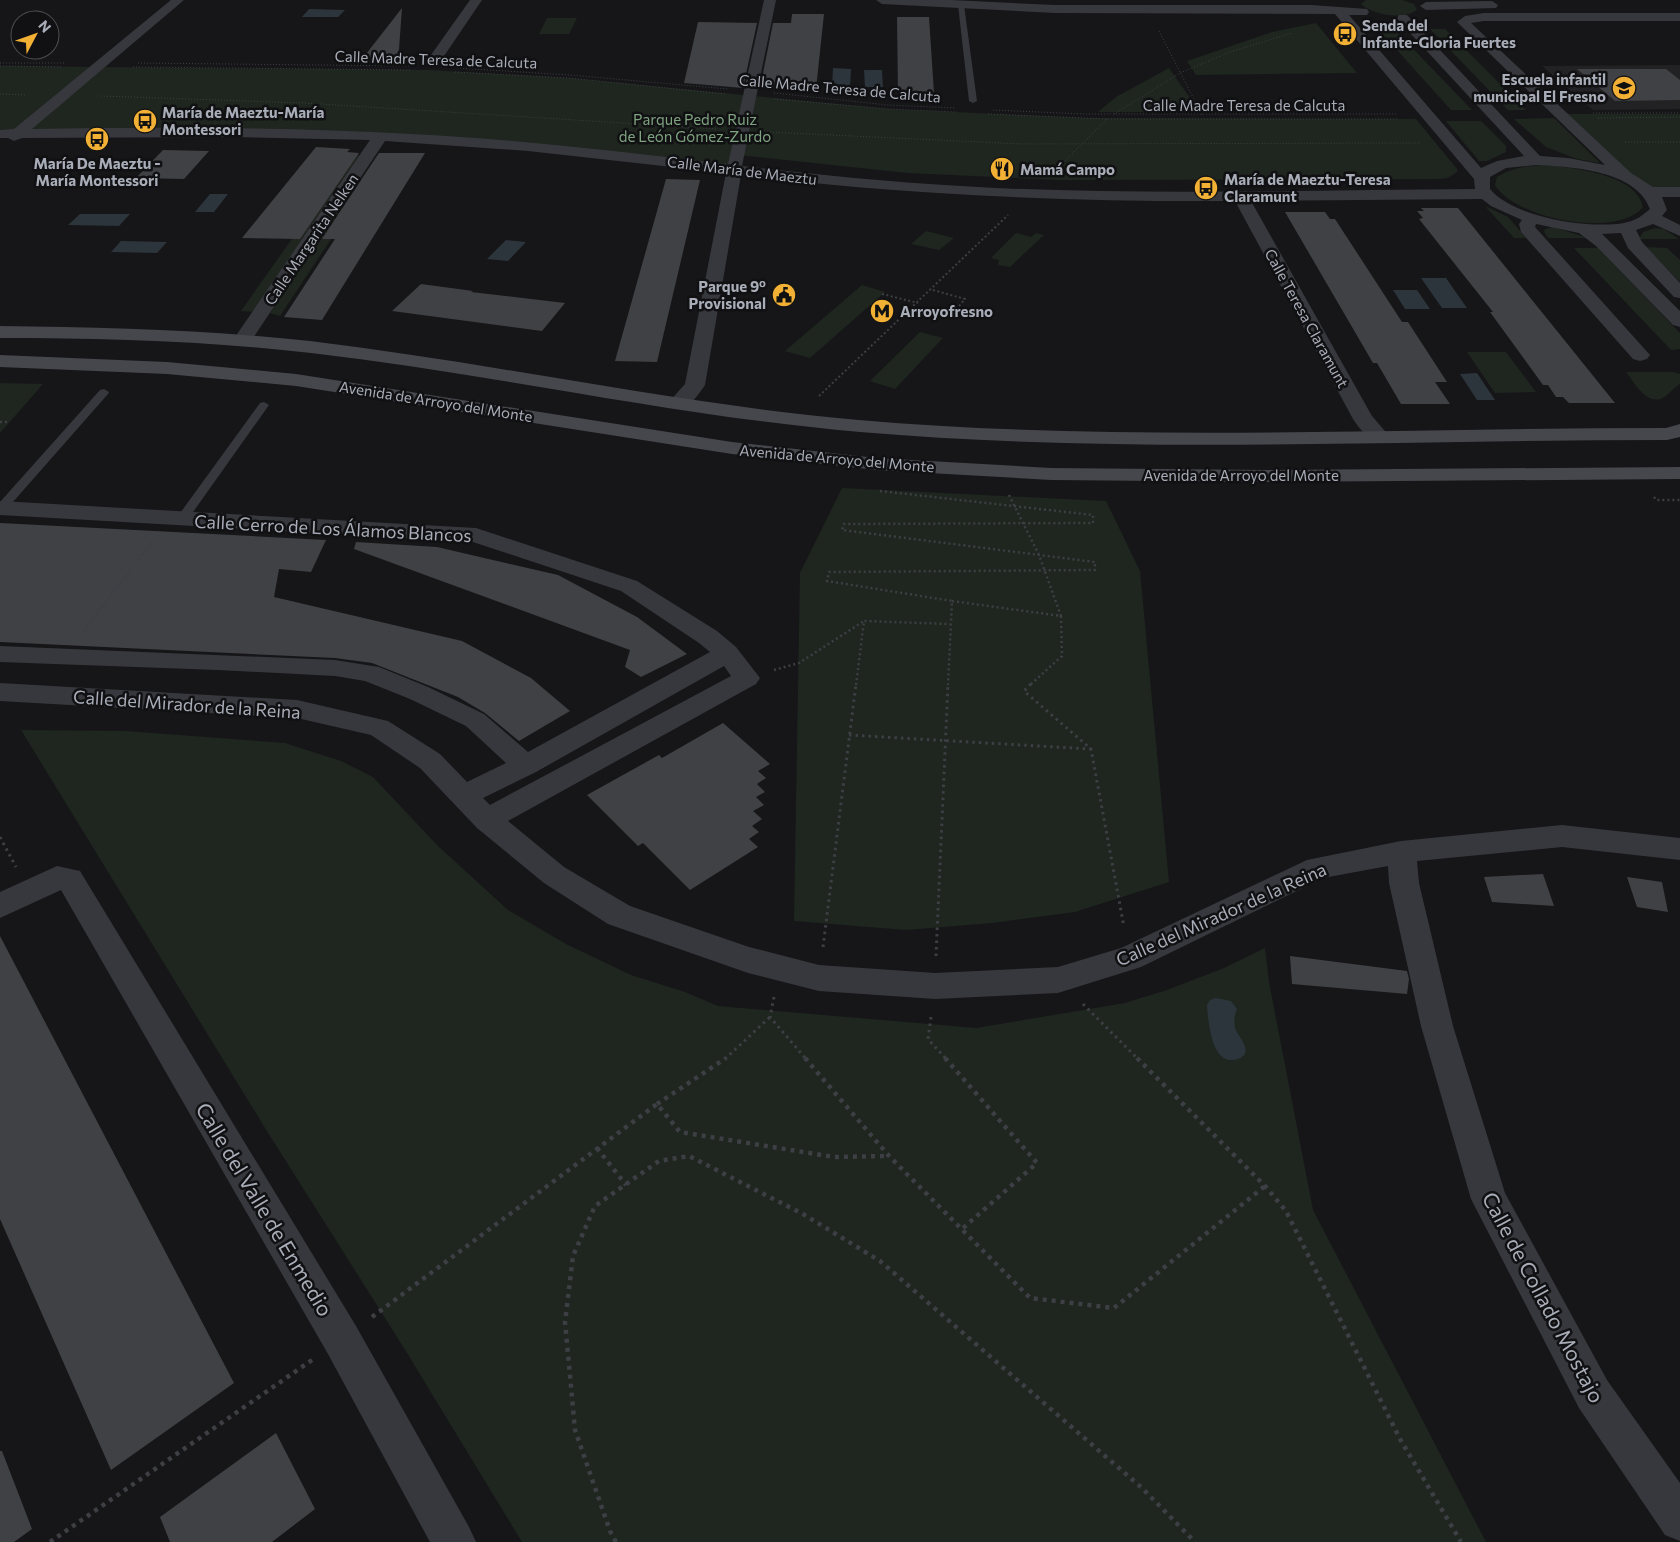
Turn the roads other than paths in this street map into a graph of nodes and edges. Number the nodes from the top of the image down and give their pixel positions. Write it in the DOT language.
graph roads {
  1 [pos="178,0"];
  2 [pos="476,0"];
  3 [pos="770,0"];
  4 [pos="882,0"];
  5 [pos="986,0"];
  6 [pos="1354,1"];
  7 [pos="1421,4"];
  8 [pos="961,5"];
  9 [pos="1145,5"];
  10 [pos="1462,5"];
  11 [pos="1565,5"];
  12 [pos="1338,10"];
  13 [pos="1363,12"];
  14 [pos="1378,16"];
  15 [pos="1680,17"];
  16 [pos="1466,21"];
  17 [pos="433,62"];
  18 [pos="973,101"];
  19 [pos="0,134"];
  20 [pos="19,134"];
  21 [pos="380,138"];
  22 [pos="0,150"];
  23 [pos="1536,160"];
  24 [pos="734,170"];
  25 [pos="1481,177"];
  26 [pos="1626,177"];
  27 [pos="1651,192"];
  28 [pos="1680,192"];
  29 [pos="1485,194"];
  30 [pos="1240,195"];
  31 [pos="1533,218"];
  32 [pos="1654,218"];
  33 [pos="1583,228"];
  34 [pos="1627,228"];
  35 [pos="1680,231"];
  36 [pos="1680,293"];
  37 [pos="1680,321"];
  38 [pos="0,332"];
  39 [pos="242,340"];
  40 [pos="1640,355"];
  41 [pos="0,361"];
  42 [pos="104,392"];
  43 [pos="678,403"];
  44 [pos="264,405"];
  45 [pos="1680,430"];
  46 [pos="1380,437"];
  47 [pos="1680,473"];
  48 [pos="0,508"];
  49 [pos="176,519"];
  50 [pos="727,653"];
  51 [pos="0,654"];
  52 [pos="0,692"];
  53 [pos="526,765"];
  54 [pos="464,796"];
  55 [pos="487,820"];
  56 [pos="1680,849"];
  57 [pos="1401,852"];
  58 [pos="0,906"];
  59 [pos="1680,1520"];
  60 [pos="454,1542"];
  1 -- 20 [label="street"];
  2 -- 17 [label="street"];
  3 -- 24 [label="street"];
  4 -- 8 [label="street"];
  5 -- 9 [label="street"];
  6 -- 9 [label="street"];
  6 -- 13 [label="street"];
  7 -- 10 [label="street"];
  7 -- 23 [label="street"];
  8 -- 9 [label="street"];
  8 -- 18 [label="lane"];
  9 -- 12 [label="street"];
  10 -- 11 [label="street"];
  10 -- 16 [label="street"];
  12 -- 13 [label="street"];
  12 -- 25 [label="street"];
  13 -- 14 [label="street"];
  15 -- 16 [label="street"];
  16 -- 26 [label="street"];
  19 -- 20 [label="street, Calle María de Maeztu"];
  20 -- 21 [label="street, Calle María de Maeztu"];
  20 -- 22 [label="street"];
  21 -- 24 [label="street, Calle María de Maeztu"];
  21 -- 39 [label="street, Calle Margarita Nelken"];
  23 -- 25 [label="street"];
  23 -- 26 [label="street"];
  24 -- 30 [label="street, Calle María de Maeztu"];
  24 -- 43 [label="street"];
  25 -- 29 [label="street"];
  26 -- 27 [label="street"];
  27 -- 28 [label="street"];
  27 -- 32 [label="street"];
  29 -- 30 [label="street, Calle María de Maeztu"];
  29 -- 31 [label="street"];
  30 -- 46 [label="street, Calle Teresa Claramunt"];
  31 -- 33 [label="street"];
  31 -- 40 [label="street"];
  32 -- 34 [label="street"];
  32 -- 35 [label="street"];
  33 -- 34 [label="street"];
  33 -- 37 [label="street"];
  34 -- 36 [label="street"];
  38 -- 39 [label="street, Avenida de Arroyo del Monte"];
  39 -- 43 [label="street, Avenida de Arroyo del Monte"];
  41 -- 47 [label="street, Avenida de Arroyo del Monte"];
  42 -- 48 [label="lane"];
  43 -- 46 [label="street, Avenida de Arroyo del Monte"];
  44 -- 49 [label="lane"];
  45 -- 46 [label="street, Avenida de Arroyo del Monte"];
  48 -- 49 [label="street, Calle Cerro de Los Álamos Blancos"];
  49 -- 50 [label="street, Calle Cerro de Los Álamos Blancos"];
  50 -- 53 [label="street"];
  50 -- 55 [label="street, Calle Cerro de Los Álamos Blancos"];
  51 -- 53 [label="street"];
  52 -- 54 [label="street, Calle del Mirador de la Reina"];
  53 -- 54 [label="street"];
  54 -- 55 [label="street, Calle del Mirador de la Reina"];
  55 -- 57 [label="street, Calle del Mirador de la Reina"];
  56 -- 57 [label="street, Calle del Mirador de la Reina"];
  57 -- 59 [label="street, Calle de Collado Mostajo"];
  58 -- 60 [label="street, Calle del Valle de Enmedio"];
}
